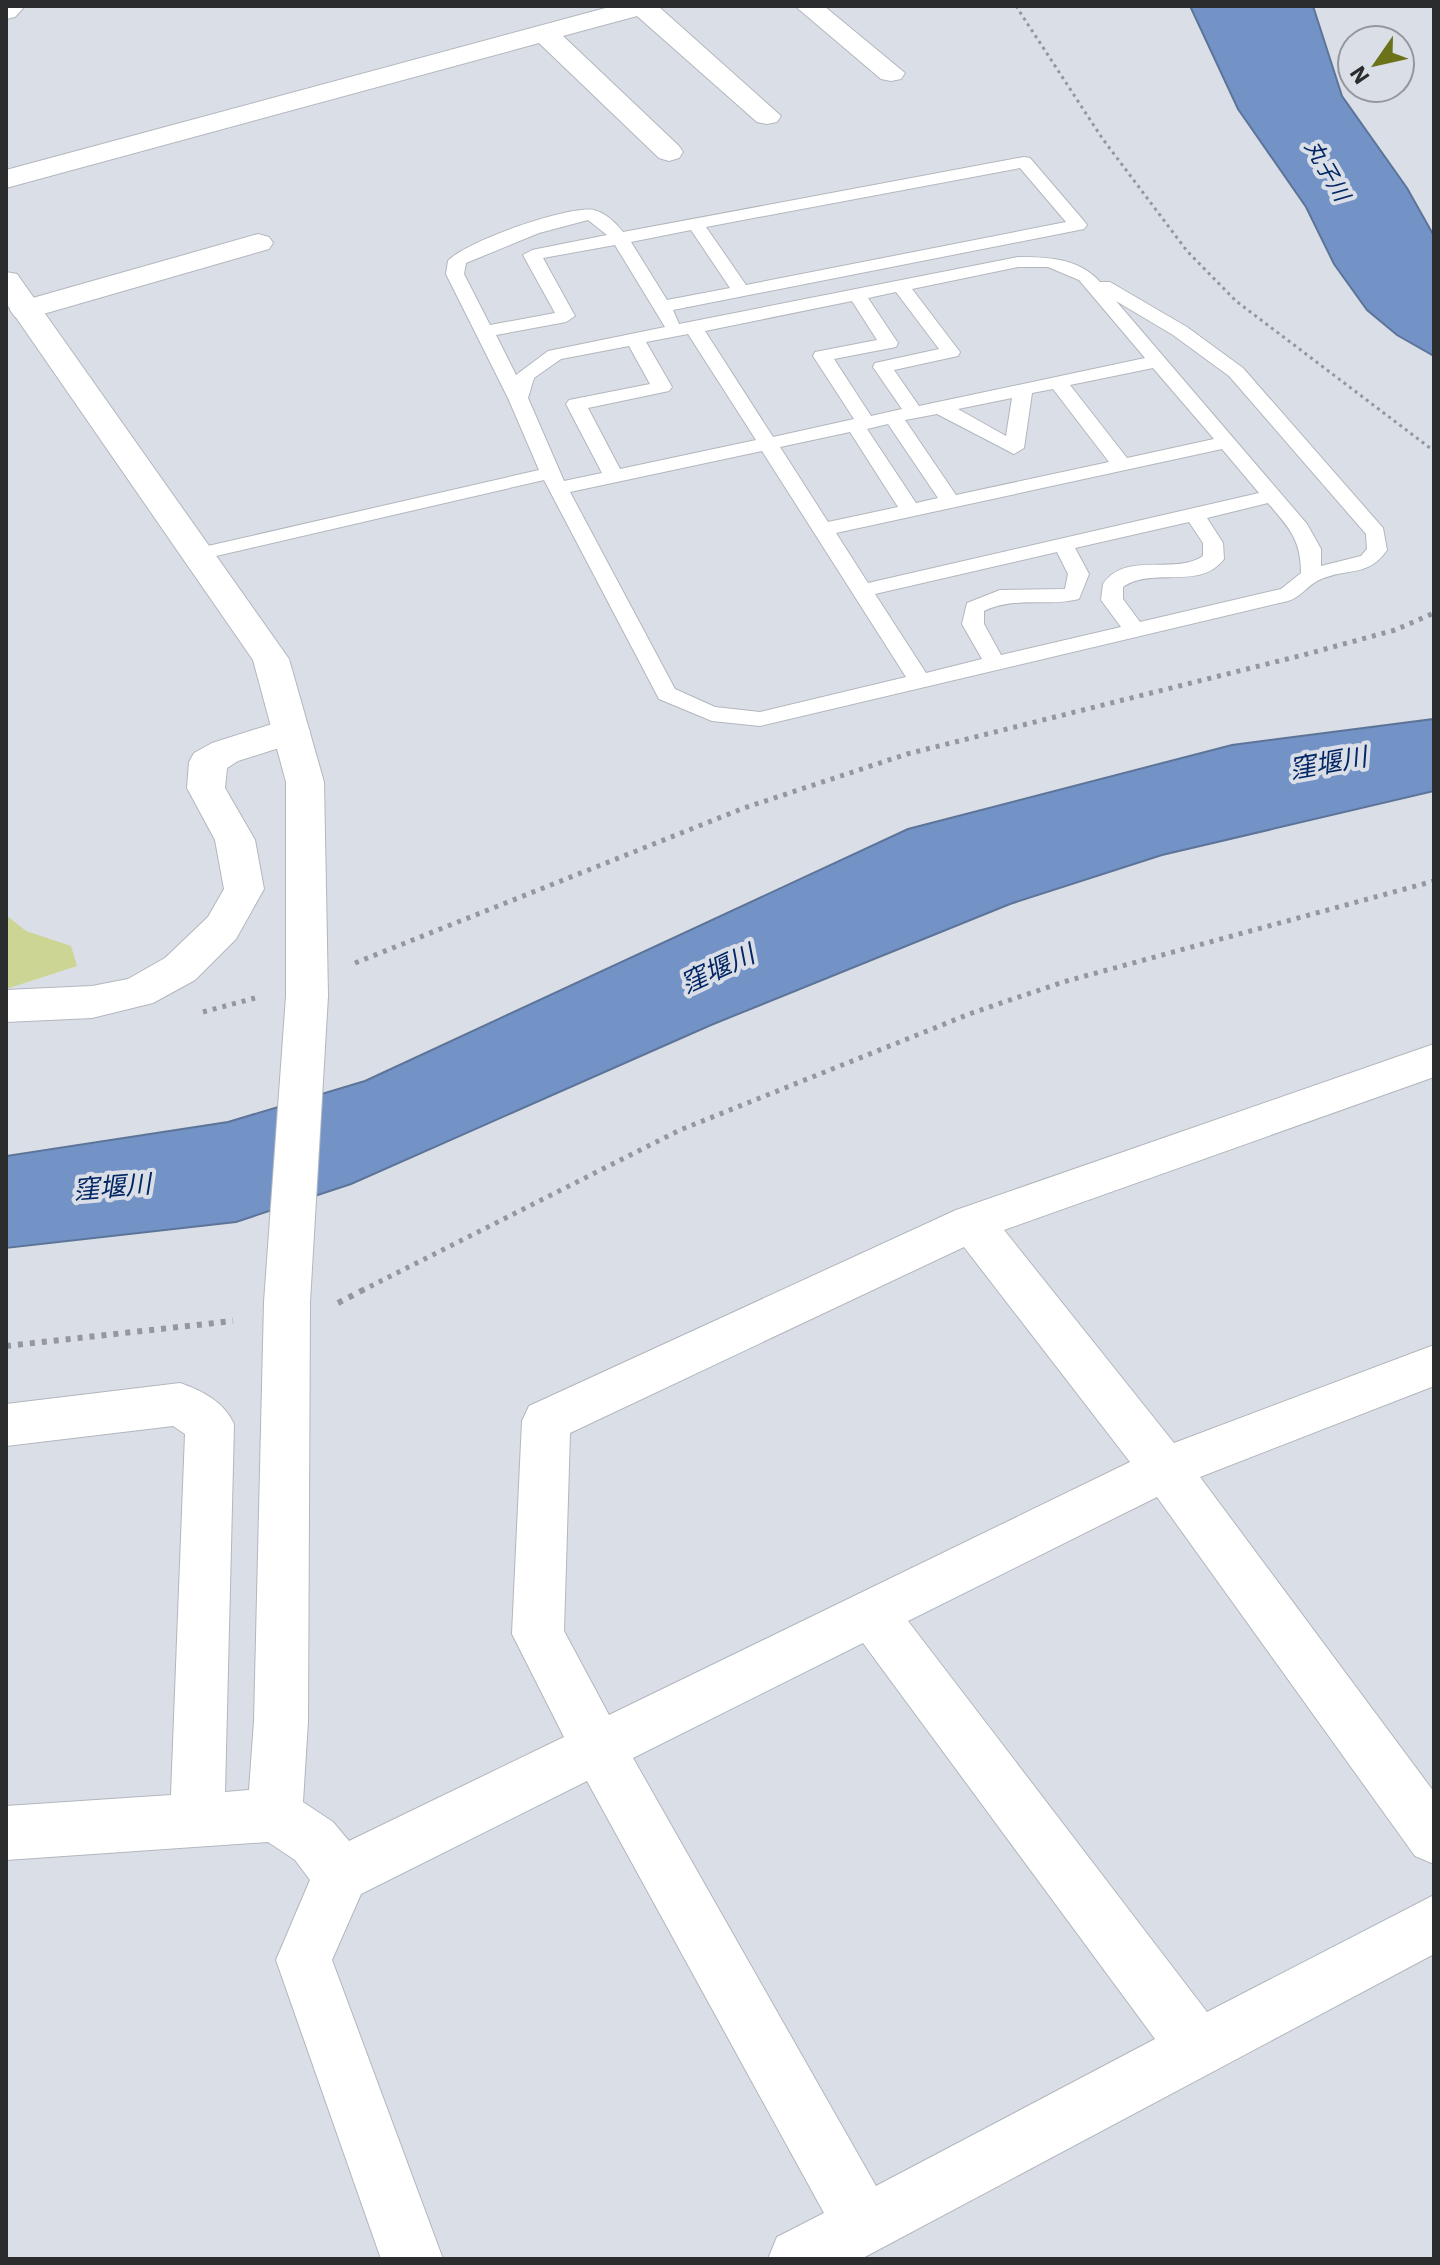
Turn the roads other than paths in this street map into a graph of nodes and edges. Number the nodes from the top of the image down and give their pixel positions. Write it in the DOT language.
graph roads {
  1 [pos="12,6"];
  2 [pos="642,6"];
  3 [pos="808,6"];
  4 [pos="6,11"];
  5 [pos="544,33"];
  6 [pos="891,73"];
  7 [pos="767,116"];
  8 [pos="669,152"];
  9 [pos="6,179"];
  10 [pos="696,225"];
  11 [pos="619,239"];
  12 [pos="258,243"];
  13 [pos="1085,276"];
  14 [pos="6,281"];
  15 [pos="901,286"];
  16 [pos="741,291"];
  17 [pos="857,294"];
  18 [pos="661,307"];
  19 [pos="26,310"];
  20 [pos="684,329"];
  21 [pos="484,332"];
  22 [pos="635,339"];
  23 [pos="1158,361"];
  24 [pos="1057,382"];
  25 [pos="1023,390"];
  26 [pos="518,398"];
  27 [pos="939,407"];
  28 [pos="914,413"];
  29 [pos="893,417"];
  30 [pos="860,424"];
  31 [pos="1227,442"];
  32 [pos="767,444"];
  33 [pos="1122,465"];
  34 [pos="614,477"];
  35 [pos="554,480"];
  36 [pos="1273,496"];
  37 [pos="951,502"];
  38 [pos="910,510"];
  39 [pos="1194,514"];
  40 [pos="822,530"];
  41 [pos="1062,545"];
  42 [pos="199,554"];
  43 [pos="1311,575"];
  44 [pos="861,591"];
  45 [pos="1135,630"];
  46 [pos="995,663"];
  47 [pos="920,681"];
  48 [pos="291,731"];
  49 [pos="6,1006"];
  50 [pos="1427,1074"];
  51 [pos="972,1223"];
  52 [pos="1434,1365"];
  53 [pos="6,1425"];
  54 [pos="1165,1469"];
  55 [pos="870,1612"];
  56 [pos="597,1746"];
  57 [pos="275,1815"];
  58 [pos="197,1820"];
  59 [pos="6,1833"];
  60 [pos="1434,1837"];
  61 [pos="341,1874"];
  62 [pos="1434,1923"];
  63 [pos="1198,2048"];
  64 [pos="863,2223"];
  65 [pos="412,2259"];
  66 [pos="799,2259"];
  1 -- 4 [label="main road"];
  2 -- 5 [label="main road"];
  2 -- 7 [label="main road"];
  3 -- 6 [label="main road"];
  5 -- 8 [label="main road"];
  5 -- 9 [label="main road"];
  10 -- 11 [label="lane"];
  10 -- 16 [label="lane"];
  10 -- 16 [label="lane"];
  11 -- 18 [label="lane"];
  11 -- 21 [label="lane"];
  11 -- 21 [label="lane"];
  12 -- 19 [label="main road"];
  13 -- 15 [label="lane"];
  13 -- 23 [label="lane"];
  13 -- 43 [label="lane"];
  14 -- 19 [label="main road"];
  15 -- 17 [label="lane"];
  15 -- 28 [label="lane"];
  16 -- 18 [label="lane"];
  17 -- 20 [label="lane"];
  17 -- 30 [label="lane"];
  18 -- 20 [label="lane"];
  19 -- 42 [label="main road"];
  20 -- 22 [label="lane"];
  20 -- 32 [label="lane"];
  21 -- 26 [label="lane"];
  22 -- 26 [label="lane"];
  22 -- 34 [label="lane"];
  23 -- 24 [label="lane"];
  23 -- 31 [label="lane"];
  24 -- 25 [label="lane"];
  24 -- 33 [label="lane"];
  25 -- 27 [label="lane"];
  25 -- 27 [label="lane"];
  26 -- 35 [label="lane"];
  27 -- 28 [label="lane"];
  28 -- 29 [label="lane"];
  29 -- 30 [label="lane"];
  29 -- 37 [label="lane"];
  30 -- 32 [label="lane"];
  30 -- 38 [label="lane"];
  31 -- 33 [label="lane"];
  31 -- 36 [label="lane"];
  32 -- 34 [label="lane"];
  32 -- 40 [label="lane"];
  33 -- 37 [label="lane"];
  34 -- 35 [label="lane"];
  35 -- 42 [label="lane"];
  35 -- 47 [label="lane"];
  36 -- 39 [label="lane"];
  36 -- 43 [label="lane"];
  37 -- 38 [label="lane"];
  38 -- 40 [label="lane"];
  39 -- 41 [label="lane"];
  39 -- 45 [label="lane"];
  40 -- 44 [label="lane"];
  41 -- 44 [label="lane"];
  41 -- 46 [label="lane"];
  42 -- 48 [label="main road"];
  43 -- 45 [label="lane"];
  44 -- 47 [label="lane"];
  45 -- 46 [label="lane"];
  46 -- 47 [label="lane"];
  48 -- 49 [label="main road"];
  48 -- 57 [label="main road"];
  50 -- 51 [label="main road"];
  51 -- 54 [label="main road"];
  51 -- 56 [label="main road"];
  52 -- 54 [label="main road"];
  53 -- 58 [label="main road"];
  54 -- 55 [label="main road"];
  54 -- 60 [label="main road"];
  55 -- 56 [label="main road"];
  55 -- 63 [label="main road"];
  56 -- 61 [label="main road"];
  56 -- 64 [label="main road"];
  57 -- 58 [label="main road"];
  57 -- 61 [label="main road"];
  58 -- 59 [label="main road"];
  61 -- 65 [label="main road"];
  62 -- 63 [label="main road"];
  63 -- 64 [label="main road"];
  64 -- 66 [label="main road"];
}
